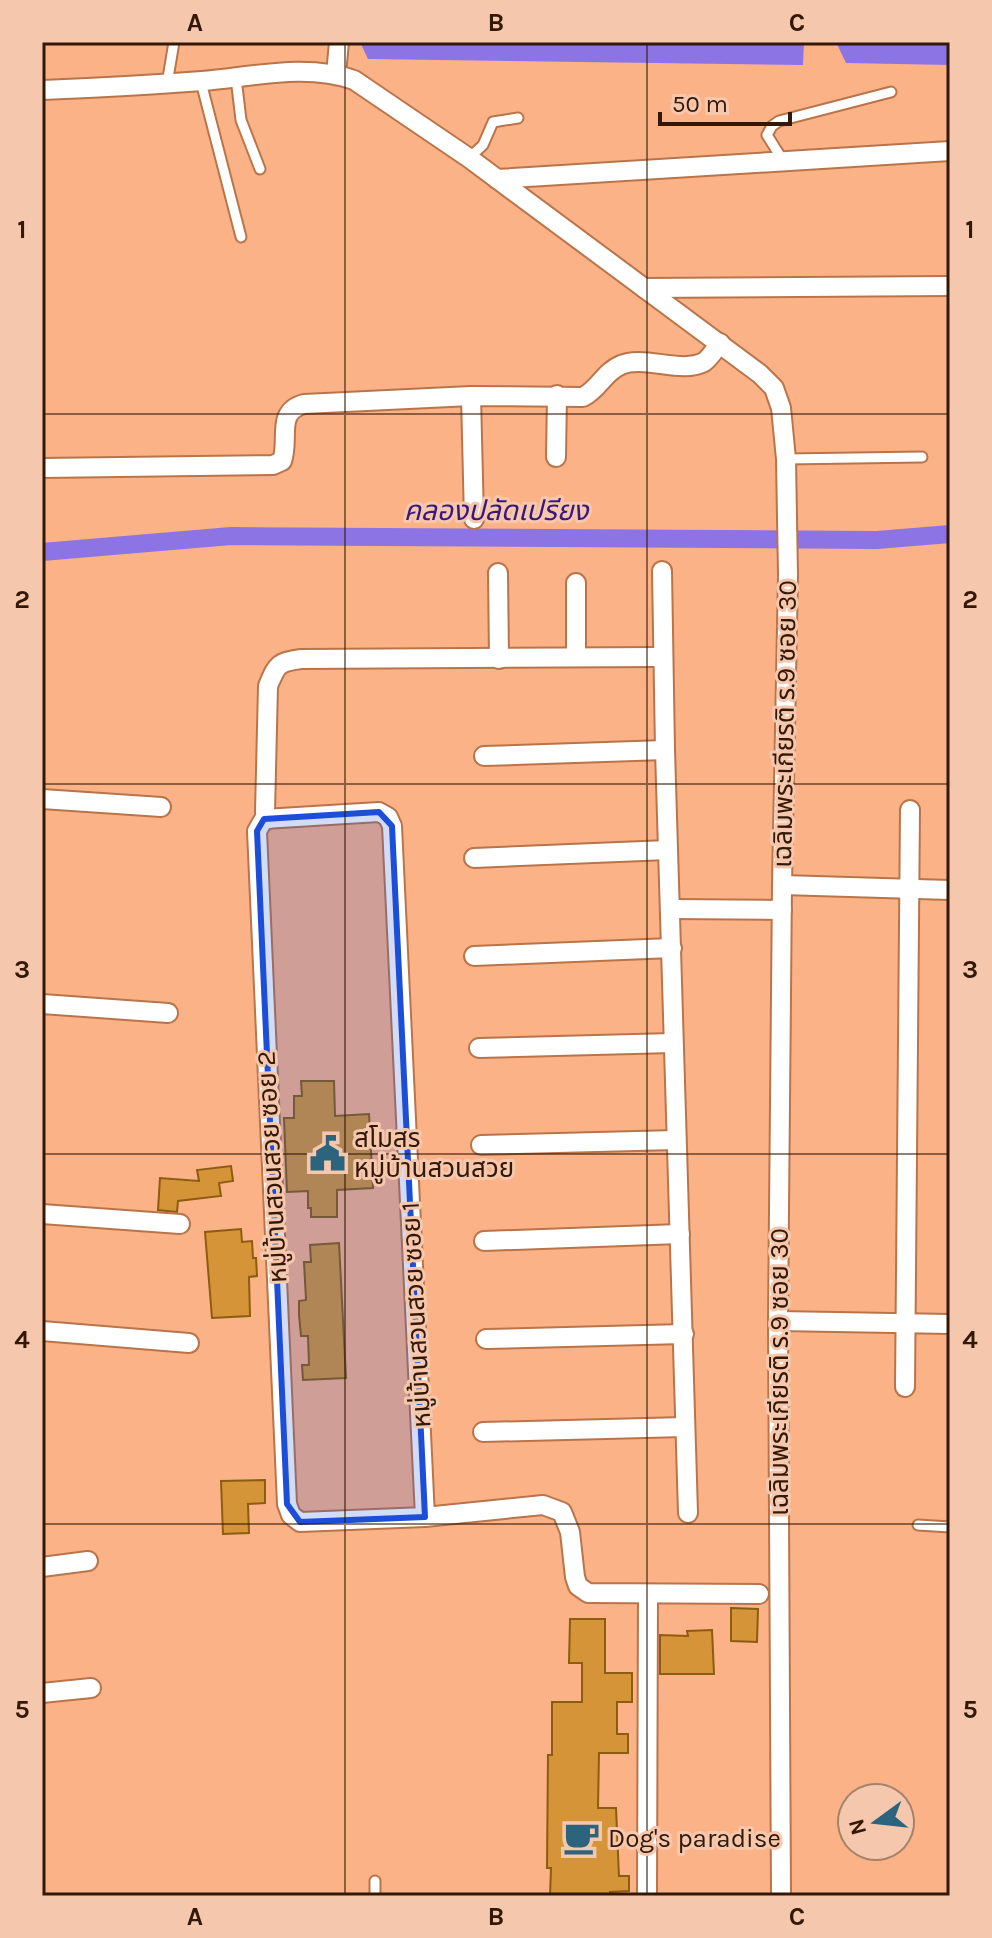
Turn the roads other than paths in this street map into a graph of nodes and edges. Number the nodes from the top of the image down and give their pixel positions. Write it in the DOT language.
graph roads {
  1 [pos="174,42"];
  2 [pos="339,42"];
  3 [pos="336,74"];
  4 [pos="236,78"];
  5 [pos="201,81"];
  6 [pos="167,84"];
  7 [pos="42,90"];
  8 [pos="891,92"];
  9 [pos="518,118"];
  10 [pos="950,151"];
  11 [pos="469,158"];
  12 [pos="782,159"];
  13 [pos="260,169"];
  14 [pos="497,179"];
  15 [pos="241,237"];
  16 [pos="950,286"];
  17 [pos="644,288"];
  18 [pos="720,343"];
  19 [pos="557,395"];
  20 [pos="471,396"];
  21 [pos="556,457"];
  22 [pos="922,457"];
  23 [pos="786,459"];
  24 [pos="42,468"];
  25 [pos="474,519"];
  26 [pos="662,571"];
  27 [pos="498,573"];
  28 [pos="576,583"];
  29 [pos="576,657"];
  30 [pos="663,657"];
  31 [pos="499,659"];
  32 [pos="665,750"];
  33 [pos="484,756"];
  34 [pos="42,799"];
  35 [pos="161,807"];
  36 [pos="910,810"];
  37 [pos="269,819"];
  38 [pos="668,850"];
  39 [pos="474,858"];
  40 [pos="782,885"];
  41 [pos="909,890"];
  42 [pos="950,890"];
  43 [pos="671,909"];
  44 [pos="782,910"];
  45 [pos="672,948"];
  46 [pos="474,956"];
  47 [pos="42,1004"];
  48 [pos="168,1013"];
  49 [pos="673,1043"];
  50 [pos="479,1048"];
  51 [pos="676,1140"];
  52 [pos="481,1145"];
  53 [pos="42,1214"];
  54 [pos="180,1224"];
  55 [pos="680,1234"];
  56 [pos="484,1241"];
  57 [pos="778,1321"];
  58 [pos="905,1324"];
  59 [pos="950,1324"];
  60 [pos="42,1331"];
  61 [pos="684,1334"];
  62 [pos="486,1339"];
  63 [pos="189,1343"];
  64 [pos="905,1387"];
  65 [pos="685,1427"];
  66 [pos="483,1432"];
  67 [pos="688,1513"];
  68 [pos="425,1517"];
  69 [pos="918,1525"];
  70 [pos="950,1527"];
  71 [pos="88,1561"];
  72 [pos="42,1567"];
  73 [pos="648,1594"];
  74 [pos="759,1594"];
  75 [pos="91,1688"];
  76 [pos="42,1693"];
  77 [pos="375,1881"];
  78 [pos="375,1896"];
  79 [pos="647,1896"];
  80 [pos="781,1896"];
  1 -- 6 [label="lane"];
  2 -- 3 [label="street"];
  3 -- 4 [label="street, เฉลิมพระเกียรติ ร.9 ซอย 30"];
  3 -- 11 [label="street, เฉลิมพระเกียรติ ร.9 ซอย 30"];
  4 -- 5 [label="street, เฉลิมพระเกียรติ ร.9 ซอย 30"];
  4 -- 13 [label="lane"];
  5 -- 6 [label="street, เฉลิมพระเกียรติ ร.9 ซอย 30"];
  5 -- 15 [label="lane"];
  6 -- 7 [label="street, เฉลิมพระเกียรติ ร.9 ซอย 30"];
  8 -- 12 [label="lane"];
  9 -- 11 [label="lane"];
  10 -- 12 [label="street"];
  11 -- 14 [label="street, เฉลิมพระเกียรติ ร.9 ซอย 30"];
  12 -- 14 [label="street"];
  14 -- 17 [label="street, เฉลิมพระเกียรติ ร.9 ซอย 30"];
  16 -- 17 [label="street"];
  17 -- 18 [label="street, เฉลิมพระเกียรติ ร.9 ซอย 30"];
  18 -- 19 [label="street"];
  18 -- 23 [label="street, เฉลิมพระเกียรติ ร.9 ซอย 30"];
  19 -- 20 [label="street"];
  19 -- 21 [label="street"];
  20 -- 24 [label="street"];
  20 -- 25 [label="street"];
  22 -- 23 [label="lane"];
  23 -- 40 [label="street, เฉลิมพระเกียรติ ร.9 ซอย 30"];
  26 -- 30 [label="street"];
  27 -- 31 [label="street"];
  28 -- 29 [label="street"];
  29 -- 30 [label="street"];
  29 -- 31 [label="street"];
  30 -- 32 [label="street"];
  31 -- 37 [label="street"];
  32 -- 33 [label="street"];
  32 -- 38 [label="street"];
  34 -- 35 [label="street"];
  36 -- 41 [label="street"];
  37 -- 68 [label="street, หมู่บ้านสวนสวย ซอย 1"];
  37 -- 68 [label="street, หมู่บ้านสวนสวย ซอย 2"];
  38 -- 39 [label="street"];
  38 -- 43 [label="street"];
  40 -- 41 [label="street"];
  40 -- 44 [label="street, เฉลิมพระเกียรติ ร.9 ซอย 30"];
  41 -- 42 [label="street"];
  41 -- 58 [label="street"];
  43 -- 44 [label="street"];
  43 -- 45 [label="street"];
  44 -- 57 [label="street, เฉลิมพระเกียรติ ร.9 ซอย 30"];
  45 -- 46 [label="street"];
  45 -- 49 [label="street"];
  47 -- 48 [label="street"];
  49 -- 50 [label="street"];
  49 -- 51 [label="street"];
  51 -- 52 [label="street"];
  51 -- 55 [label="street"];
  53 -- 54 [label="street"];
  55 -- 56 [label="street"];
  55 -- 61 [label="street"];
  57 -- 58 [label="street"];
  57 -- 80 [label="street, เฉลิมพระเกียรติ ร.9 ซอย 30"];
  58 -- 59 [label="street"];
  58 -- 64 [label="street"];
  60 -- 63 [label="street"];
  61 -- 62 [label="street"];
  61 -- 65 [label="street"];
  65 -- 66 [label="street"];
  65 -- 67 [label="street"];
  68 -- 73 [label="street"];
  69 -- 70 [label="lane"];
  71 -- 72 [label="street"];
  73 -- 74 [label="street"];
  73 -- 79 [label="street"];
  75 -- 76 [label="street"];
  77 -- 78 [label="lane"];
}
